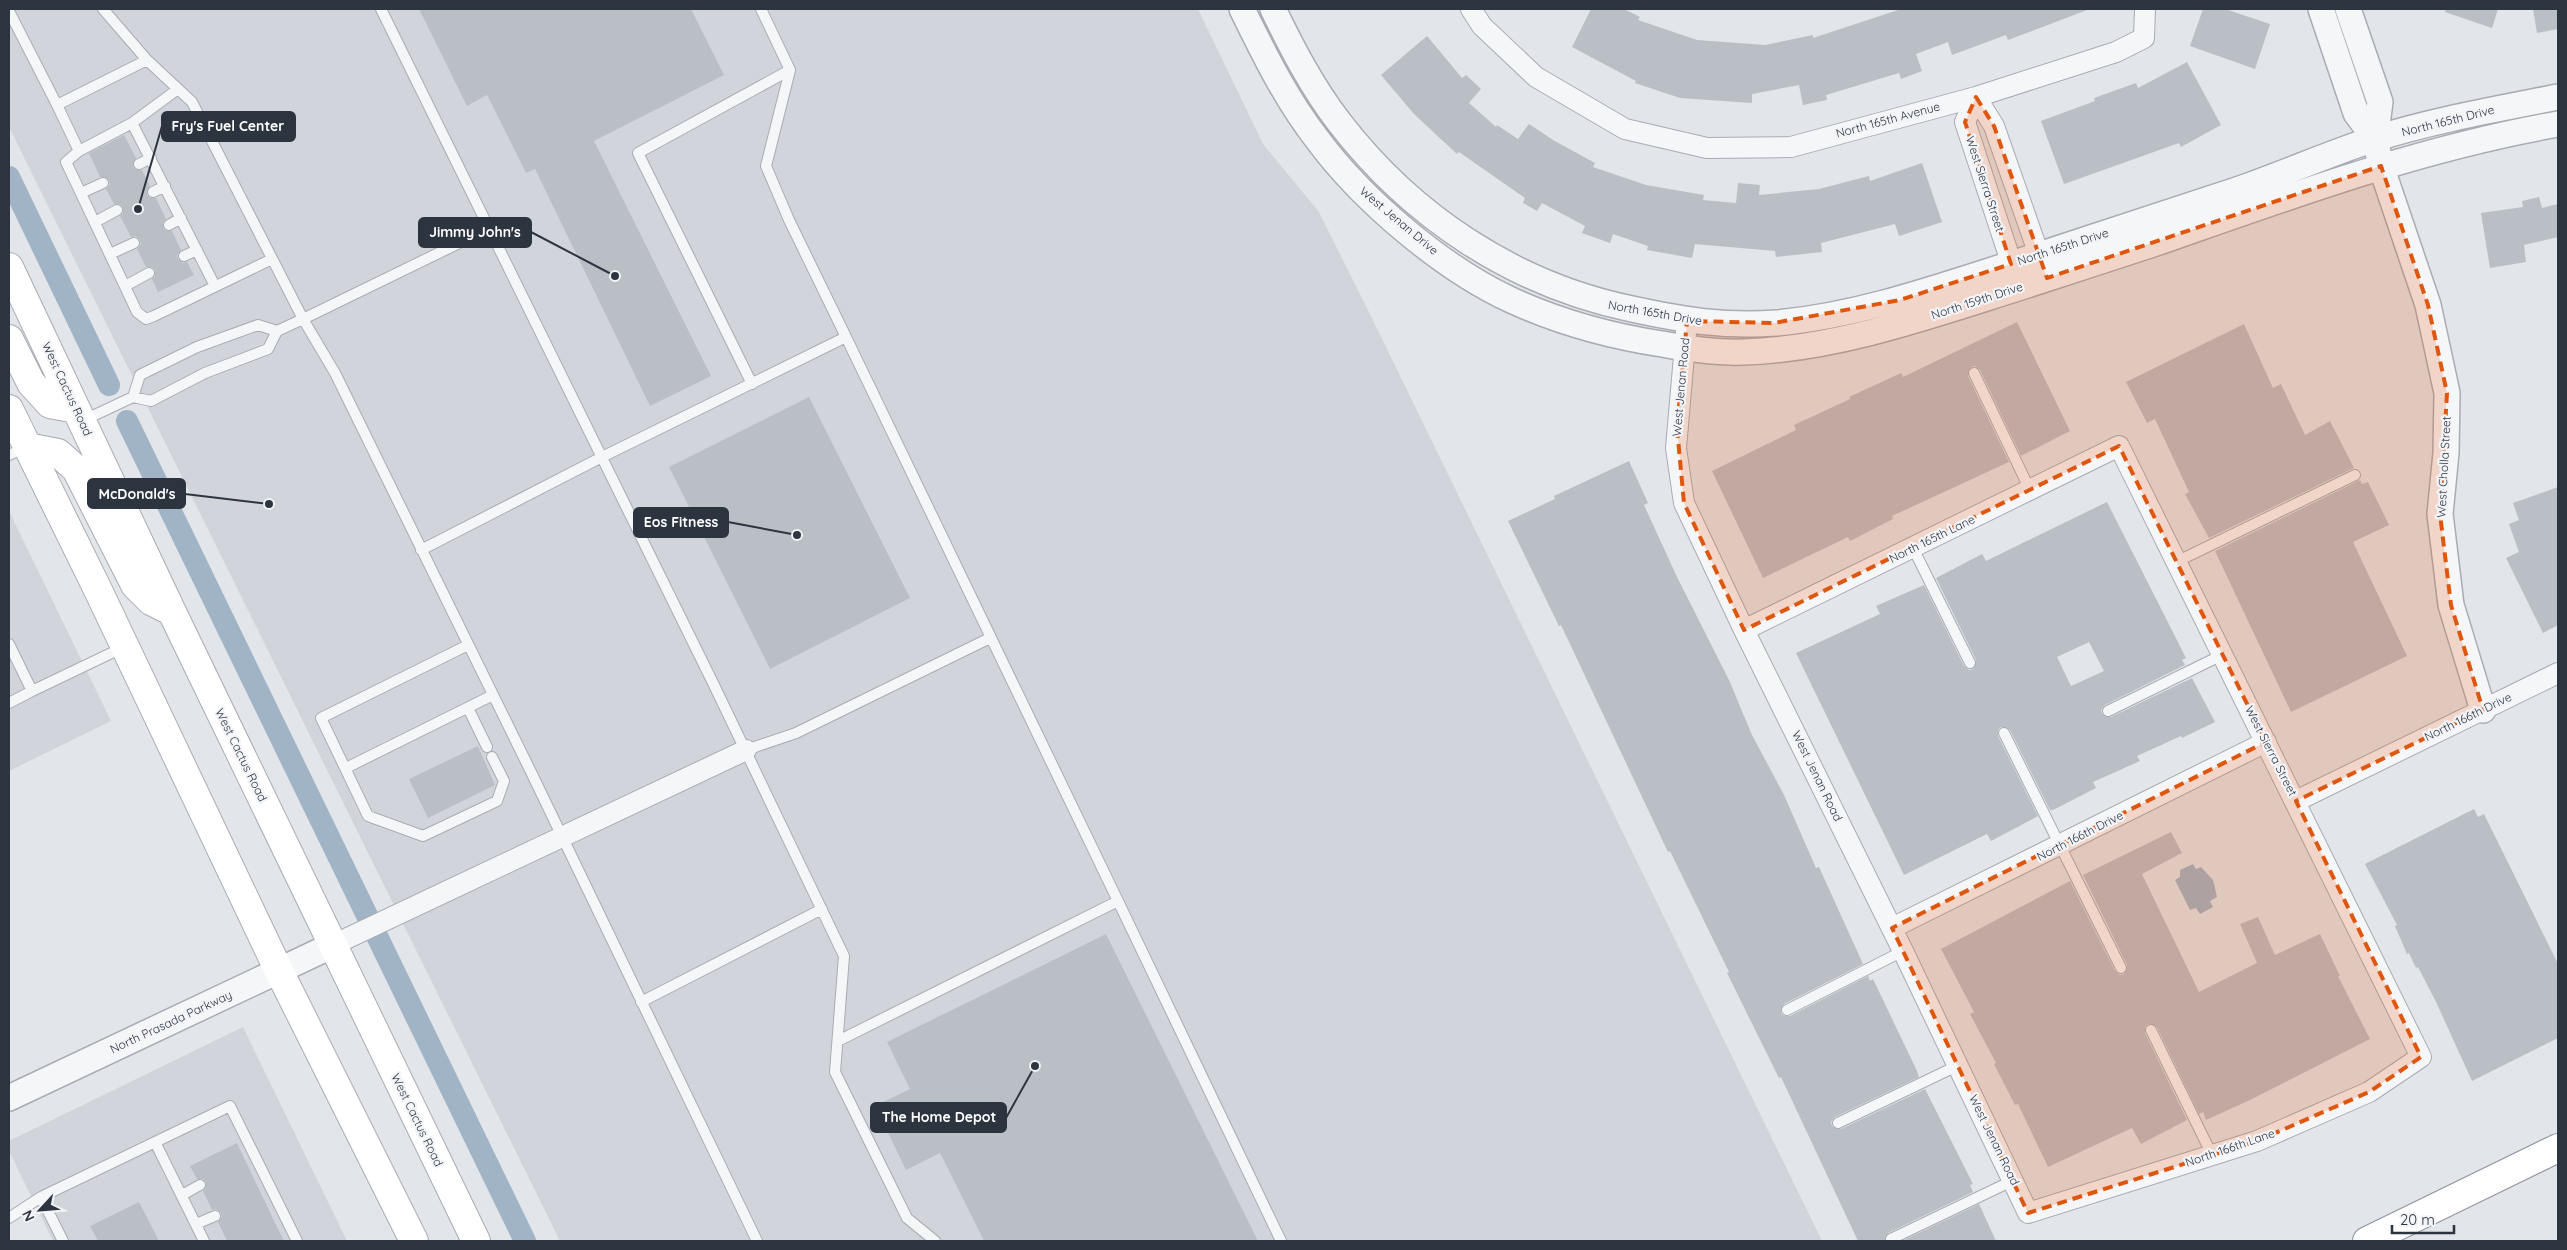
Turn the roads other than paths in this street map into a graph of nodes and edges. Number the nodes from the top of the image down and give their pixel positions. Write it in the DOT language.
graph roads {
  1 [pos="103,9"];
  2 [pos="380,9"];
  3 [pos="761,9"];
  4 [pos="1242,9"];
  5 [pos="1272,9"];
  6 [pos="1471,9"];
  7 [pos="2145,9"];
  8 [pos="2320,9"];
  9 [pos="2348,9"];
  10 [pos="9,11"];
  11 [pos="147,60"];
  12 [pos="790,70"];
  13 [pos="178,89"];
  14 [pos="1976,97"];
  15 [pos="2558,97"];
  16 [pos="56,105"];
  17 [pos="132,124"];
  18 [pos="2558,124"];
  19 [pos="2375,139"];
  20 [pos="79,151"];
  21 [pos="150,158"];
  22 [pos="139,164"];
  23 [pos="2382,166"];
  24 [pos="103,183"];
  25 [pos="165,186"];
  26 [pos="153,192"];
  27 [pos="81,193"];
  28 [pos="118,210"];
  29 [pos="180,218"];
  30 [pos="95,222"];
  31 [pos="169,225"];
  32 [pos="490,228"];
  33 [pos="134,243"];
  34 [pos="197,250"];
  35 [pos="110,254"];
  36 [pos="2039,255"];
  37 [pos="184,256"];
  38 [pos="272,259"];
  39 [pos="2012,264"];
  40 [pos="9,267"];
  41 [pos="149,273"];
  42 [pos="2047,278"];
  43 [pos="125,286"];
  44 [pos="215,286"];
  45 [pos="2019,287"];
  46 [pos="1560,289"];
  47 [pos="303,319"];
  48 [pos="1687,321"];
  49 [pos="277,331"];
  50 [pos="846,338"];
  51 [pos="9,339"];
  52 [pos="1685,348"];
  53 [pos="1974,373"];
  54 [pos="752,384"];
  55 [pos="133,397"];
  56 [pos="9,410"];
  57 [pos="79,415"];
  58 [pos="2119,446"];
  59 [pos="18,451"];
  60 [pos="602,457"];
  61 [pos="2355,475"];
  62 [pos="2030,490"];
  63 [pos="1914,548"];
  64 [pos="421,550"];
  65 [pos="2176,562"];
  66 [pos="172,612"];
  67 [pos="1744,630"];
  68 [pos="990,638"];
  69 [pos="9,644"];
  70 [pos="468,644"];
  71 [pos="125,647"];
  72 [pos="2222,655"];
  73 [pos="1970,663"];
  74 [pos="13,665"];
  75 [pos="2558,673"];
  76 [pos="32,691"];
  77 [pos="493,695"];
  78 [pos="9,703"];
  79 [pos="468,708"];
  80 [pos="2483,710"];
  81 [pos="2108,711"];
  82 [pos="2004,733"];
  83 [pos="2266,742"];
  84 [pos="487,747"];
  85 [pos="746,750"];
  86 [pos="492,757"];
  87 [pos="346,768"];
  88 [pos="2296,801"];
  89 [pos="561,836"];
  90 [pos="2060,846"];
  91 [pos="1118,900"];
  92 [pos="822,909"];
  93 [pos="1892,928"];
  94 [pos="333,945"];
  95 [pos="1904,951"];
  96 [pos="2122,968"];
  97 [pos="279,971"];
  98 [pos="641,1002"];
  99 [pos="1787,1010"];
  100 [pos="2151,1030"];
  101 [pos="838,1041"];
  102 [pos="2421,1057"];
  103 [pos="1959,1065"];
  104 [pos="9,1098"];
  105 [pos="1838,1123"];
  106 [pos="155,1142"];
  107 [pos="2558,1148"];
  108 [pos="2212,1155"];
  109 [pos="256,1158"];
  110 [pos="246,1162"];
  111 [pos="2014,1179"];
  112 [pos="200,1185"];
  113 [pos="271,1187"];
  114 [pos="260,1192"];
  115 [pos="182,1195"];
  116 [pos="41,1197"];
  117 [pos="2028,1213"];
  118 [pos="215,1216"];
  119 [pos="9,1218"];
  120 [pos="287,1220"];
  121 [pos="196,1224"];
  122 [pos="276,1225"];
  123 [pos="1891,1239"];
  124 [pos="63,1241"];
  125 [pos="204,1241"];
  126 [pos="298,1241"];
  127 [pos="414,1241"];
  128 [pos="476,1241"];
  129 [pos="757,1241"];
  130 [pos="936,1241"];
  131 [pos="1281,1241"];
  132 [pos="2366,1241"];
  1 -- 11 [label="lane"];
  2 -- 32 [label="lane"];
  3 -- 12 [label="lane"];
  4 -- 52 [label="street, West Jenan Drive"];
  5 -- 46 [label="street, West Jenan Drive"];
  6 -- 14 [label="street, North 165th Avenue"];
  7 -- 14 [label="street, North 165th Avenue"];
  8 -- 19 [label="street, West Cholla Street"];
  9 -- 19 [label="street, West Cholla Street"];
  10 -- 16 [label="lane"];
  11 -- 13 [label="lane"];
  11 -- 16 [label="lane"];
  12 -- 50 [label="lane"];
  12 -- 54 [label="lane"];
  13 -- 17 [label="lane"];
  13 -- 38 [label="lane"];
  14 -- 36 [label="street"];
  14 -- 39 [label="street, West Sierra Street"];
  15 -- 19 [label="street, North 165th Drive"];
  16 -- 20 [label="lane"];
  17 -- 20 [label="lane"];
  17 -- 21 [label="lane"];
  18 -- 23 [label="street, North 165th Drive"];
  19 -- 23 [label="street, West Cholla Street"];
  19 -- 36 [label="street, North 165th Drive"];
  20 -- 27 [label="lane"];
  21 -- 22 [label="lane"];
  21 -- 25 [label="lane"];
  23 -- 42 [label="street, North 165th Drive"];
  23 -- 80 [label="street, West Cholla Street"];
  24 -- 27 [label="lane"];
  25 -- 26 [label="lane"];
  25 -- 29 [label="lane"];
  27 -- 30 [label="lane"];
  28 -- 30 [label="lane"];
  29 -- 31 [label="lane"];
  29 -- 34 [label="lane"];
  30 -- 35 [label="lane"];
  32 -- 47 [label="lane"];
  32 -- 60 [label="lane"];
  33 -- 35 [label="lane"];
  34 -- 37 [label="lane"];
  34 -- 44 [label="lane"];
  35 -- 43 [label="lane"];
  36 -- 39 [label="street, North 165th Drive"];
  36 -- 42 [label="street"];
  38 -- 44 [label="lane"];
  38 -- 47 [label="lane"];
  39 -- 45 [label="street, West Sierra Street"];
  39 -- 48 [label="street, North 165th Drive"];
  40 -- 57 [label="main road, West Cactus Road"];
  41 -- 43 [label="lane"];
  42 -- 45 [label="street, North 159th Drive"];
  43 -- 44 [label="lane"];
  45 -- 52 [label="street, North 159th Drive"];
  46 -- 48 [label="street, North 165th Drive"];
  47 -- 49 [label="lane"];
  47 -- 64 [label="lane"];
  48 -- 52 [label="street, West Jenan Road"];
  49 -- 55 [label="lane"];
  49 -- 55 [label="lane"];
  50 -- 54 [label="lane"];
  50 -- 68 [label="lane"];
  51 -- 57 [label="main road"];
  52 -- 67 [label="street, West Jenan Road"];
  53 -- 62 [label="lane"];
  54 -- 60 [label="lane"];
  55 -- 57 [label="lane"];
  56 -- 59 [label="main road"];
  57 -- 66 [label="main road, West Cactus Road"];
  58 -- 62 [label="street, North 165th Lane"];
  58 -- 65 [label="street, West Sierra Street"];
  59 -- 66 [label="main road"];
  59 -- 71 [label="main road"];
  60 -- 64 [label="lane"];
  60 -- 85 [label="lane"];
  61 -- 65 [label="lane"];
  62 -- 63 [label="street, North 165th Lane"];
  63 -- 67 [label="street, North 165th Lane"];
  63 -- 73 [label="lane"];
  64 -- 70 [label="lane"];
  65 -- 72 [label="street, West Sierra Street"];
  66 -- 94 [label="main road, West Cactus Road"];
  67 -- 93 [label="street, West Jenan Road"];
  68 -- 85 [label="lane"];
  68 -- 91 [label="lane"];
  69 -- 74 [label="lane"];
  70 -- 77 [label="lane"];
  70 -- 87 [label="lane"];
  71 -- 76 [label="lane"];
  71 -- 97 [label="main road"];
  72 -- 81 [label="lane"];
  72 -- 83 [label="street, West Sierra Street"];
  74 -- 76 [label="lane"];
  75 -- 80 [label="street, North 166th Drive"];
  76 -- 78 [label="lane"];
  77 -- 79 [label="lane"];
  77 -- 89 [label="lane"];
  79 -- 84 [label="lane"];
  79 -- 87 [label="lane"];
  80 -- 88 [label="street, North 166th Drive"];
  82 -- 90 [label="lane"];
  83 -- 88 [label="street, West Sierra Street"];
  83 -- 90 [label="street, North 166th Drive"];
  85 -- 89 [label="street"];
  85 -- 92 [label="lane"];
  86 -- 87 [label="lane"];
  88 -- 102 [label="street, West Sierra Street"];
  89 -- 94 [label="street"];
  89 -- 98 [label="lane"];
  90 -- 93 [label="street, North 166th Drive"];
  90 -- 96 [label="lane"];
  91 -- 101 [label="lane"];
  91 -- 131 [label="lane"];
  92 -- 98 [label="lane"];
  92 -- 101 [label="lane"];
  93 -- 95 [label="street, West Jenan Road"];
  94 -- 97 [label="street, North Prasada Parkway"];
  94 -- 128 [label="main road, West Cactus Road"];
  95 -- 99 [label="lane"];
  95 -- 103 [label="street, West Jenan Road"];
  97 -- 104 [label="street, North Prasada Parkway"];
  97 -- 127 [label="main road"];
  98 -- 129 [label="lane"];
  100 -- 108 [label="lane"];
  101 -- 130 [label="lane"];
  102 -- 108 [label="street, North 166th Lane"];
  103 -- 105 [label="lane"];
  103 -- 111 [label="street, West Jenan Road"];
  106 -- 109 [label="lane"];
  106 -- 115 [label="lane"];
  106 -- 116 [label="lane"];
  107 -- 132 [label="main road"];
  108 -- 117 [label="street, North 166th Lane"];
  109 -- 110 [label="lane"];
  109 -- 113 [label="lane"];
  111 -- 117 [label="street, West Jenan Road"];
  111 -- 123 [label="lane"];
  112 -- 115 [label="lane"];
  113 -- 114 [label="lane"];
  113 -- 120 [label="lane"];
  115 -- 121 [label="lane"];
  116 -- 119 [label="lane"];
  116 -- 124 [label="lane"];
  118 -- 121 [label="lane"];
  120 -- 122 [label="lane"];
  120 -- 126 [label="lane"];
  121 -- 125 [label="lane"];
}
